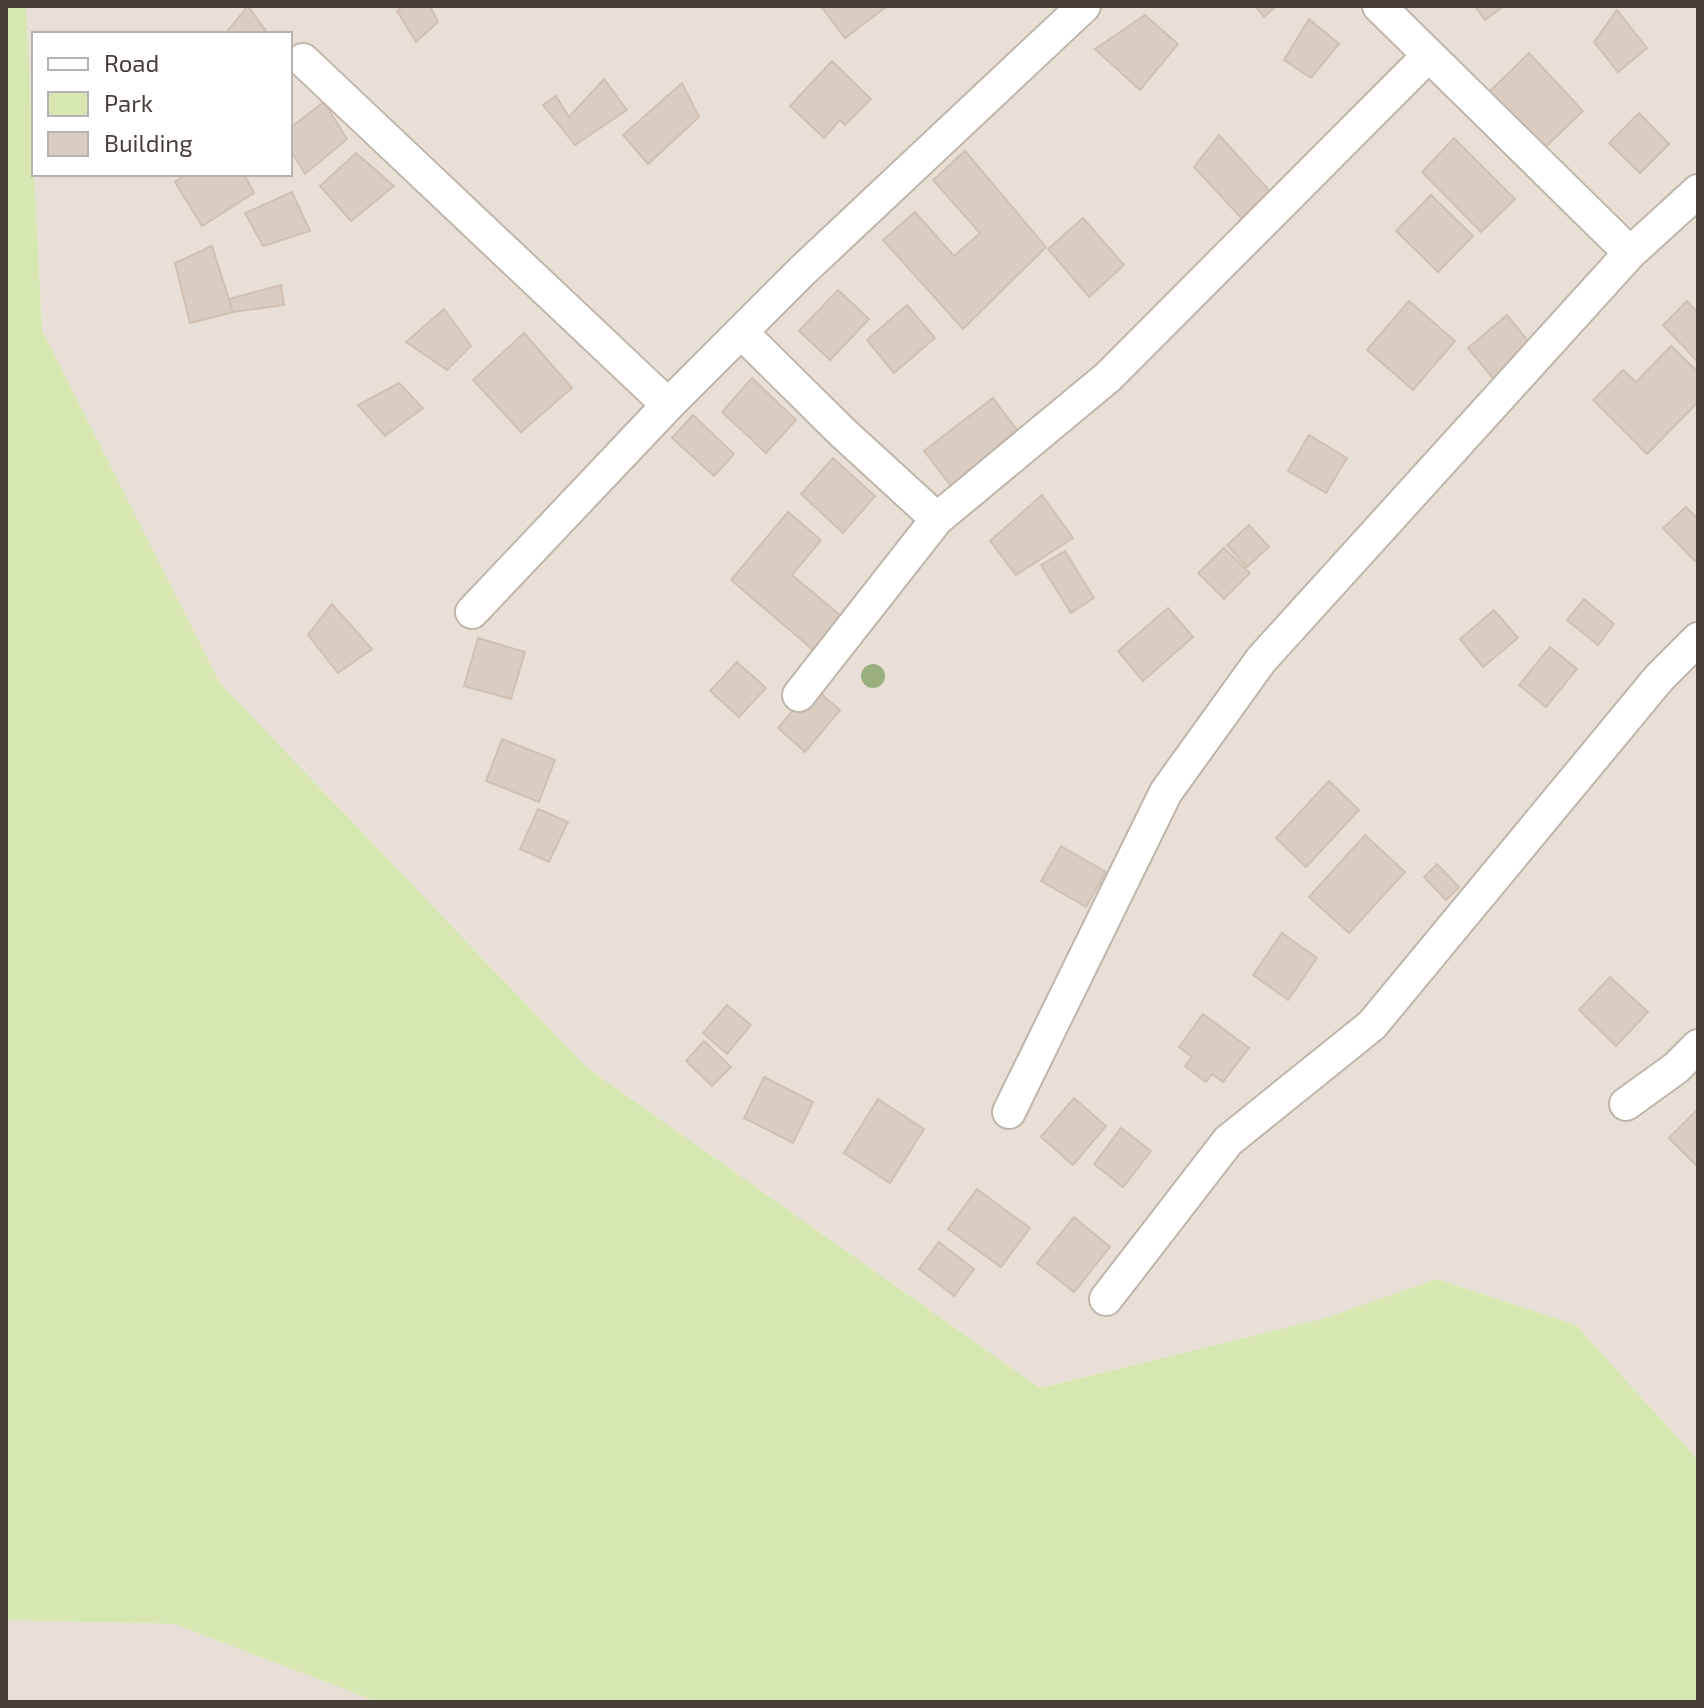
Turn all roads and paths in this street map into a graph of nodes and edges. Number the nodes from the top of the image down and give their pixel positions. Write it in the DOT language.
graph roads {
  1 [pos="1084,6"];
  2 [pos="1379,6"];
  3 [pos="1429,55"];
  4 [pos="303,60"];
  5 [pos="1698,191"];
  6 [pos="1630,253"];
  7 [pos="741,332"];
  8 [pos="668,405"];
  9 [pos="937,519"];
  10 [pos="472,612"];
  11 [pos="1698,639"];
  12 [pos="799,695"];
  13 [pos="1698,1046"];
  14 [pos="1626,1104"];
  15 [pos="1009,1112"];
  16 [pos="1106,1299"];
  1 -- 7 [label="street"];
  2 -- 3 [label="street"];
  3 -- 6 [label="street"];
  3 -- 9 [label="street"];
  4 -- 8 [label="street"];
  5 -- 6 [label="street"];
  6 -- 15 [label="street"];
  7 -- 8 [label="street"];
  7 -- 9 [label="street"];
  8 -- 10 [label="street"];
  9 -- 12 [label="street"];
  11 -- 16 [label="street"];
  13 -- 14 [label="street"];
}
